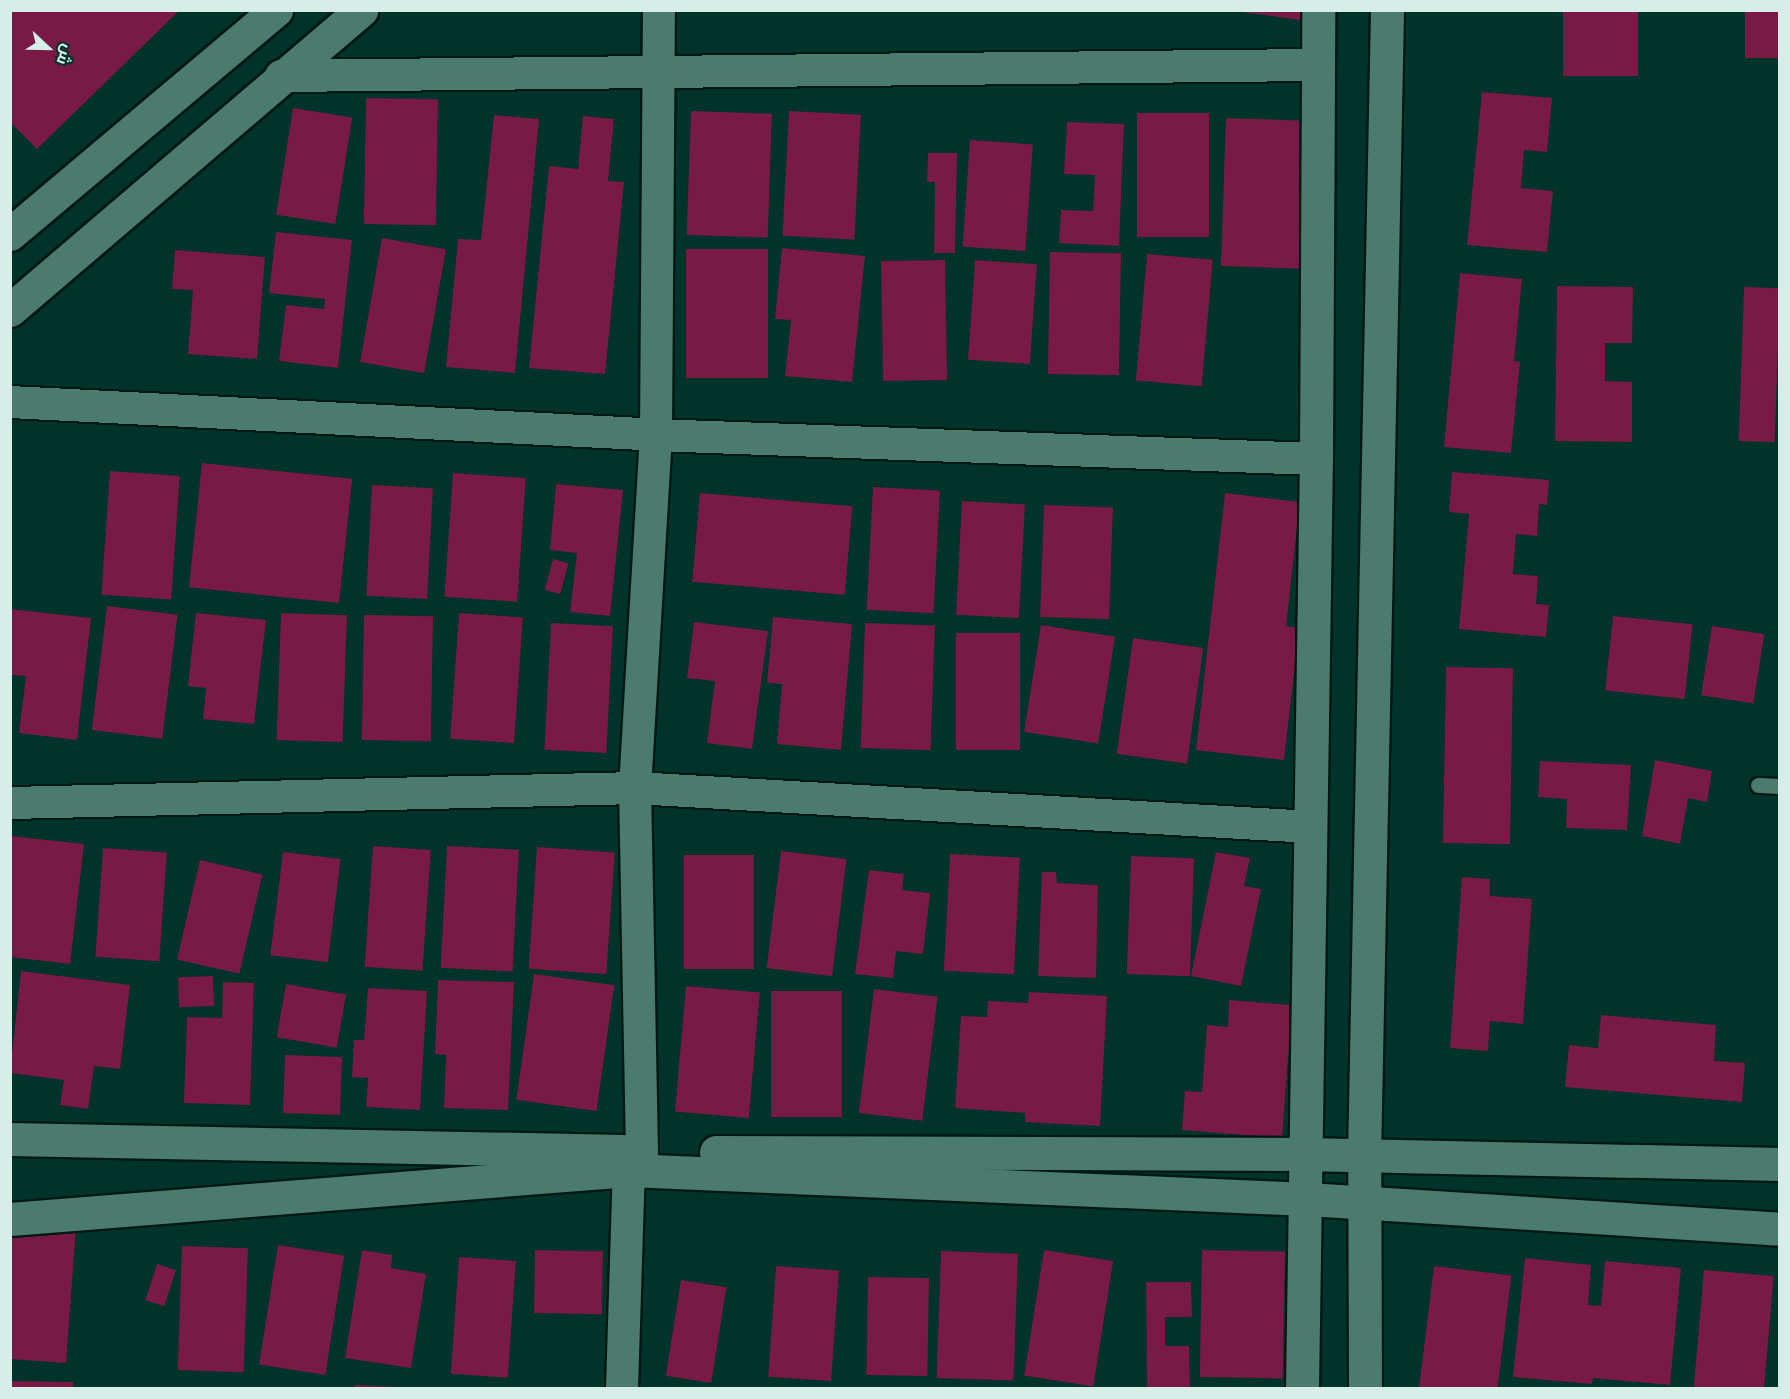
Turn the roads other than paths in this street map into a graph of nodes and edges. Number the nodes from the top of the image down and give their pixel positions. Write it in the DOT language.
graph roads {
  1 [pos="276,10"];
  2 [pos="361,10"];
  3 [pos="659,10"];
  4 [pos="1318,10"];
  5 [pos="1387,10"];
  6 [pos="1318,65"];
  7 [pos="659,75"];
  8 [pos="281,76"];
  9 [pos="10,234"];
  10 [pos="10,310"];
  11 [pos="10,402"];
  12 [pos="656,433"];
  13 [pos="1316,459"];
  14 [pos="1758,785"];
  15 [pos="1779,786"];
  16 [pos="635,788"];
  17 [pos="10,804"];
  18 [pos="1311,826"];
  19 [pos="10,1139"];
  20 [pos="1304,1154"];
  21 [pos="1364,1157"];
  22 [pos="636,1161"];
  23 [pos="1779,1164"];
  24 [pos="1307,1199"];
  25 [pos="1364,1204"];
  26 [pos="10,1219"];
  27 [pos="1779,1229"];
  28 [pos="622,1389"];
  29 [pos="1302,1389"];
  30 [pos="1365,1389"];
  1 -- 9 [label="street"];
  2 -- 8 [label="street"];
  3 -- 7 [label="street"];
  4 -- 6 [label="street"];
  5 -- 21 [label="street"];
  6 -- 7 [label="street"];
  6 -- 13 [label="street"];
  7 -- 8 [label="street"];
  7 -- 12 [label="street"];
  8 -- 10 [label="street"];
  11 -- 12 [label="street"];
  12 -- 13 [label="street"];
  12 -- 16 [label="street"];
  13 -- 18 [label="street"];
  14 -- 15 [label="lane"];
  16 -- 17 [label="street"];
  16 -- 18 [label="street"];
  16 -- 22 [label="street"];
  18 -- 20 [label="street"];
  19 -- 22 [label="street"];
  20 -- 21 [label="street"];
  20 -- 22 [label="street"];
  20 -- 24 [label="street"];
  21 -- 23 [label="street"];
  21 -- 25 [label="street"];
  22 -- 24 [label="street"];
  22 -- 26 [label="street"];
  22 -- 28 [label="street"];
  24 -- 25 [label="street"];
  24 -- 29 [label="street"];
  25 -- 27 [label="street"];
  25 -- 30 [label="street"];
}
